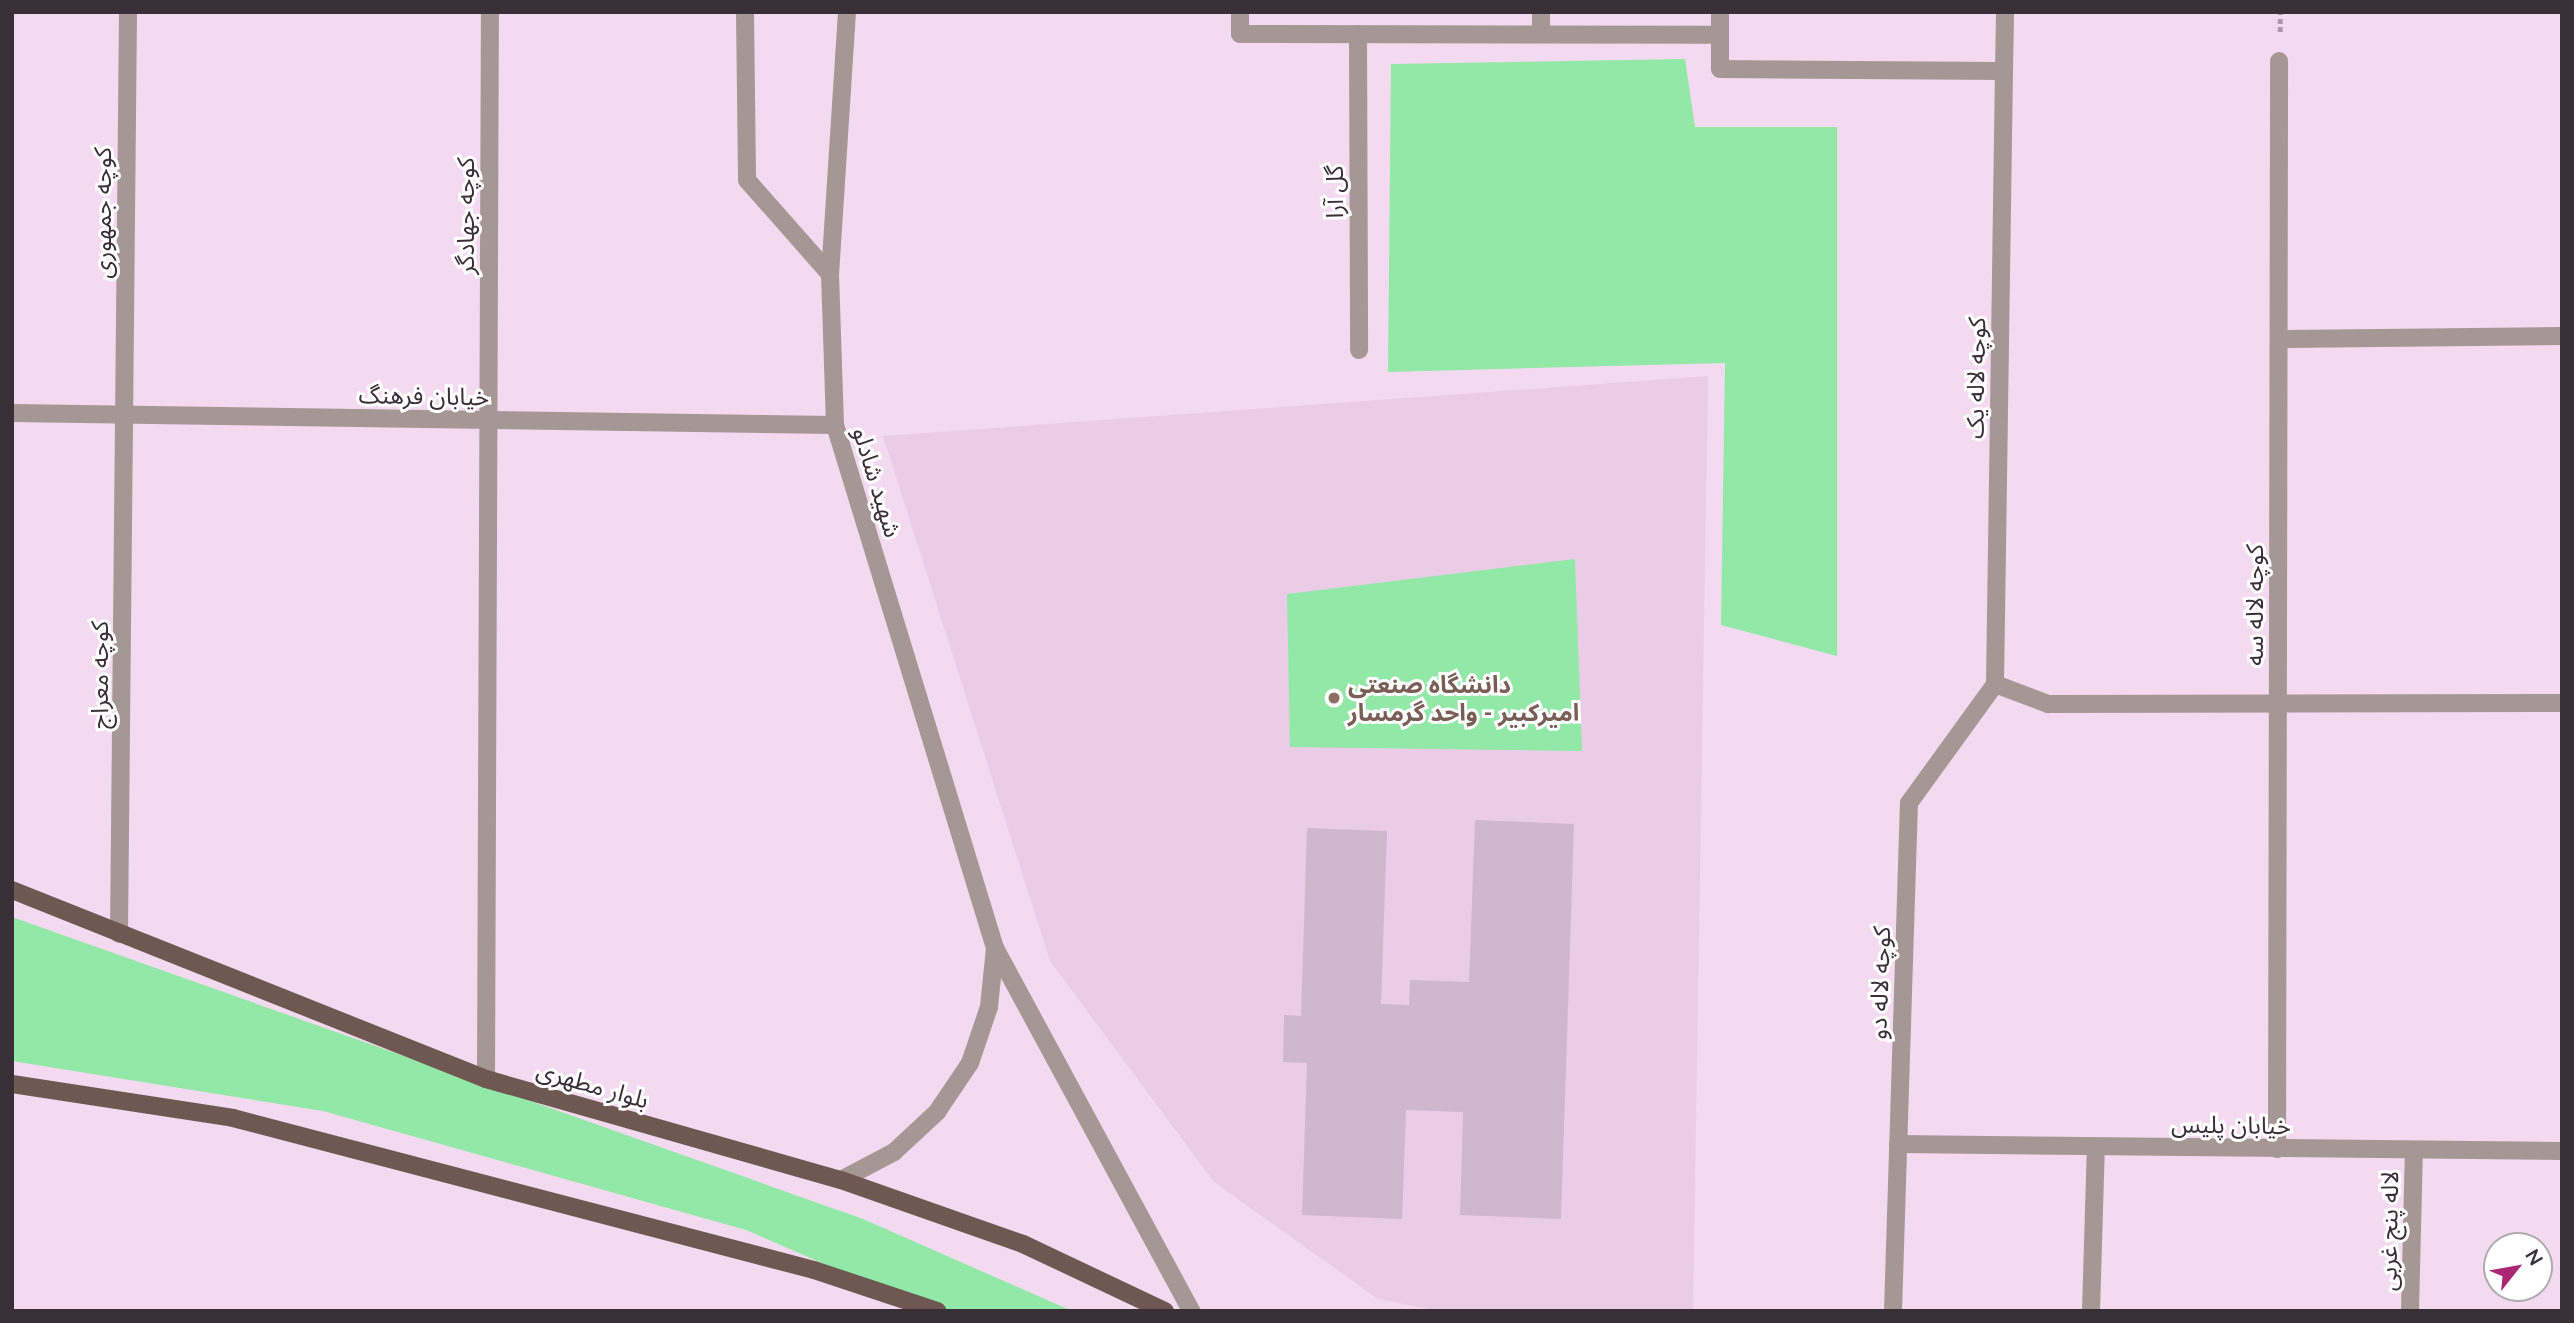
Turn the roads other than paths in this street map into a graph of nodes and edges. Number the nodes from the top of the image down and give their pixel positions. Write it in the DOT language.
graph roads {
  1 [pos="128,12"];
  2 [pos="490,12"];
  3 [pos="745,12"];
  4 [pos="847,12"];
  5 [pos="1240,12"];
  6 [pos="1541,12"];
  7 [pos="1720,12"];
  8 [pos="2005,12"];
  9 [pos="1358,34"];
  10 [pos="1541,34"];
  11 [pos="1720,35"];
  12 [pos="2280,61"];
  13 [pos="2004,71"];
  14 [pos="830,274"];
  15 [pos="2562,336"];
  16 [pos="2279,339"];
  17 [pos="1359,349"];
  18 [pos="12,413"];
  19 [pos="125,415"];
  20 [pos="488,420"];
  21 [pos="835,425"];
  22 [pos="1995,684"];
  23 [pos="2562,703"];
  24 [pos="2278,704"];
  25 [pos="12,890"];
  26 [pos="119,934"];
  27 [pos="995,948"];
  28 [pos="486,1079"];
  29 [pos="12,1084"];
  30 [pos="1898,1144"];
  31 [pos="2096,1147"];
  32 [pos="2277,1149"];
  33 [pos="2562,1151"];
  34 [pos="2414,1152"];
  35 [pos="841,1180"];
  36 [pos="937,1311"];
  37 [pos="1165,1311"];
  38 [pos="1191,1311"];
  39 [pos="1893,1311"];
  40 [pos="2091,1311"];
  41 [pos="2410,1311"];
  1 -- 19 [label="street, کوچه جمهوری"];
  2 -- 20 [label="street, کوچه جهادگر"];
  3 -- 14 [label="street"];
  4 -- 14 [label="street, شهید شادلو"];
  5 -- 9 [label="street"];
  6 -- 10 [label="street"];
  7 -- 11 [label="street"];
  8 -- 13 [label="street, کوچه لاله یک"];
  9 -- 10 [label="street"];
  9 -- 17 [label="street, گل آرا"];
  10 -- 11 [label="street"];
  11 -- 13 [label="street"];
  12 -- 16 [label="street, کوچه لاله سه"];
  13 -- 22 [label="street, کوچه لاله یک"];
  14 -- 21 [label="street, شهید شادلو"];
  15 -- 16 [label="street"];
  16 -- 24 [label="street, کوچه لاله سه"];
  18 -- 19 [label="street, خیابان فرهنگ"];
  19 -- 20 [label="street, خیابان فرهنگ"];
  19 -- 26 [label="street, کوچه معراج"];
  20 -- 21 [label="street, خیابان فرهنگ"];
  20 -- 28 [label="street, کوچه جهادگر"];
  21 -- 27 [label="street, شهید شادلو"];
  22 -- 24 [label="street"];
  22 -- 30 [label="street, کوچه لاله دو"];
  23 -- 24 [label="street"];
  24 -- 32 [label="street, کوچه لاله سه"];
  25 -- 26 [label="main road, بلوار مطهری"];
  26 -- 28 [label="main road, بلوار مطهری"];
  27 -- 35 [label="street"];
  27 -- 38 [label="street"];
  28 -- 35 [label="main road, بلوار مطهری"];
  29 -- 36 [label="main road"];
  30 -- 31 [label="street, خیابان پلیس"];
  30 -- 39 [label="street, کوچه لاله دو"];
  31 -- 32 [label="street, خیابان پلیس"];
  31 -- 40 [label="street"];
  32 -- 34 [label="street, خیابان پلیس"];
  33 -- 34 [label="street, خیابان پلیس"];
  34 -- 41 [label="street, لاله پنج غربی"];
  35 -- 37 [label="main road, بلوار مطهری"];
}
